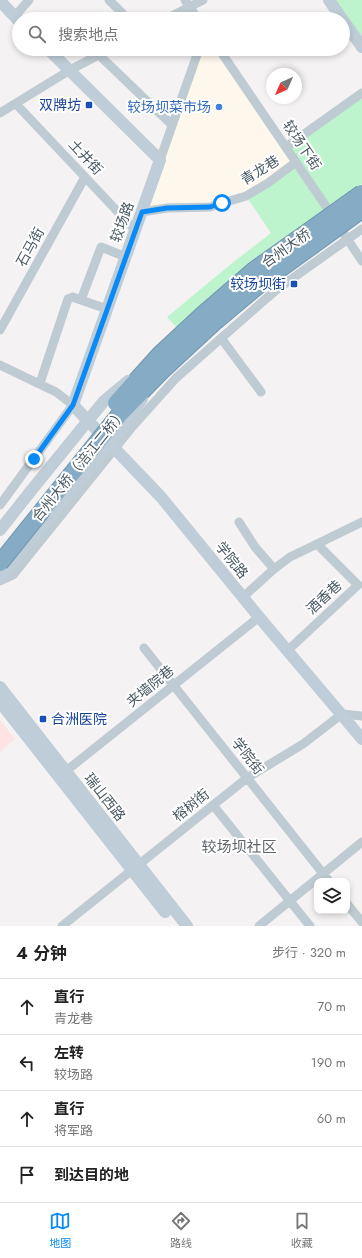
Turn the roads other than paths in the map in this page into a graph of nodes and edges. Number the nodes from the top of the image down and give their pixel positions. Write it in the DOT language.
graph roads {
  1 [pos="29,0"];
  2 [pos="109,0"];
  3 [pos="204,0"];
  4 [pos="329,0"];
  5 [pos="0,1"];
  6 [pos="187,4"];
  7 [pos="21,12"];
  8 [pos="121,12"];
  9 [pos="176,12"];
  10 [pos="337,12"];
  11 [pos="12,13"];
  12 [pos="350,30"];
  13 [pos="362,47"];
  14 [pos="55,56"];
  15 [pos="97,56"];
  16 [pos="100,56"];
  17 [pos="197,56"];
  18 [pos="224,56"];
  19 [pos="70,70"];
  20 [pos="362,92"];
  21 [pos="16,104"];
  22 [pos="0,114"];
  23 [pos="172,125"];
  24 [pos="286,147"];
  25 [pos="160,160"];
  26 [pos="296,162"];
  27 [pos="85,177"];
  28 [pos="362,194"];
  29 [pos="362,210"];
  30 [pos="142,212"];
  31 [pos="362,228"];
  32 [pos="135,230"];
  33 [pos="347,239"];
  34 [pos="126,257"];
  35 [pos="362,261"];
  36 [pos="81,300"];
  37 [pos="107,309"];
  38 [pos="0,330"];
  39 [pos="221,338"];
  40 [pos="160,354"];
  41 [pos="0,365"];
  42 [pos="162,371"];
  43 [pos="40,383"];
  44 [pos="261,392"];
  45 [pos="73,405"];
  46 [pos="115,448"];
  47 [pos="0,505"];
  48 [pos="238,522"];
  49 [pos="362,522"];
  50 [pos="0,530"];
  51 [pos="317,544"];
  52 [pos="0,546"];
  53 [pos="0,563"];
  54 [pos="274,569"];
  55 [pos="0,577"];
  56 [pos="0,581"];
  57 [pos="360,585"];
  58 [pos="243,598"];
  59 [pos="259,617"];
  60 [pos="144,648"];
  61 [pos="287,651"];
  62 [pos="174,685"];
  63 [pos="0,687"];
  64 [pos="0,702"];
  65 [pos="342,714"];
  66 [pos="362,716"];
  67 [pos="362,739"];
  68 [pos="62,774"];
  69 [pos="247,778"];
  70 [pos="213,805"];
  71 [pos="362,842"];
  72 [pos="136,867"];
  73 [pos="326,877"];
  74 [pos="290,901"];
  75 [pos="350,908"];
  76 [pos="362,922"];
  77 [pos="62,926"];
  78 [pos="177,926"];
  79 [pos="187,926"];
  80 [pos="259,926"];
  81 [pos="310,926"];
  1 -- 7 [label="street"];
  2 -- 8 [label="street"];
  3 -- 6 [label="street"];
  4 -- 10 [label="main road"];
  5 -- 11 [label="main road"];
  6 -- 9 [label="street"];
  12 -- 13 [label="main road"];
  14 -- 19 [label="main road"];
  15 -- 19 [label="street"];
  16 -- 23 [label="street"];
  17 -- 23 [label="street, 较场路"];
  18 -- 24 [label="street, 较场下街"];
  19 -- 21 [label="street"];
  19 -- 25 [label="main road"];
  20 -- 24 [label="street, 青龙巷"];
  21 -- 22 [label="street"];
  21 -- 27 [label="street, 土井街"];
  23 -- 25 [label="street, 较场路"];
  24 -- 26 [label="street, 较场下街"];
  25 -- 30 [label="main road, 较场路"];
  26 -- 30 [label="street, 青龙巷"];
  26 -- 33 [label="street, 较场下街"];
  27 -- 32 [label="street, 土井街"];
  27 -- 38 [label="street, 石马街"];
  28 -- 40 [label="highway, 合州大桥, bridge"];
  29 -- 42 [label="highway, 合州大桥, bridge"];
  30 -- 32 [label="main road, 较场路"];
  31 -- 33 [label="street"];
  32 -- 34 [label="main road, 较场路"];
  33 -- 35 [label="street, 较场下街"];
  33 -- 39 [label="street"];
  34 -- 36 [label="street"];
  34 -- 37 [label="main road, 较场路"];
  36 -- 37 [label="street"];
  36 -- 43 [label="street"];
  37 -- 45 [label="main road, 较场路"];
  39 -- 44 [label="street"];
  39 -- 46 [label="street"];
  40 -- 50 [label="main road, bridge"];
  40 -- 52 [label="highway, 合州大桥（涪江二桥）, bridge"];
  41 -- 43 [label="street"];
  42 -- 53 [label="highway, 合州大桥（涪江二桥）, bridge"];
  42 -- 55 [label="main road, bridge"];
  43 -- 45 [label="street"];
  45 -- 46 [label="main road, 学院路"];
  45 -- 47 [label="street"];
  46 -- 56 [label="street"];
  46 -- 58 [label="main road, 学院路"];
  48 -- 54 [label="street"];
  49 -- 51 [label="street"];
  51 -- 54 [label="street"];
  51 -- 57 [label="street, 酒香巷"];
  54 -- 58 [label="street"];
  57 -- 61 [label="street, 酒香巷"];
  58 -- 59 [label="main road, 学院路"];
  59 -- 61 [label="main road, 学院路"];
  59 -- 62 [label="street, 夹墙院巷"];
  60 -- 62 [label="street, 学院街"];
  61 -- 65 [label="main road, 学院路"];
  62 -- 68 [label="street, 夹墙院巷"];
  62 -- 69 [label="street, 学院街"];
  63 -- 68 [label="main road, 瑞山西路"];
  64 -- 68 [label="main road, 瑞山西路"];
  65 -- 66 [label="street"];
  65 -- 67 [label="main road, 学院路"];
  65 -- 69 [label="street, 榕树街"];
  68 -- 72 [label="main road, 瑞山西路"];
  69 -- 70 [label="street, 榕树街"];
  69 -- 73 [label="street, 学院街"];
  70 -- 72 [label="street, 榕树街"];
  70 -- 74 [label="street"];
  71 -- 73 [label="street"];
  72 -- 77 [label="street, 榕树街"];
  72 -- 78 [label="main road, 瑞山西路"];
  72 -- 79 [label="main road, 瑞山西路"];
  73 -- 74 [label="street"];
  74 -- 80 [label="street"];
  74 -- 81 [label="street"];
  75 -- 76 [label="street"];
}
